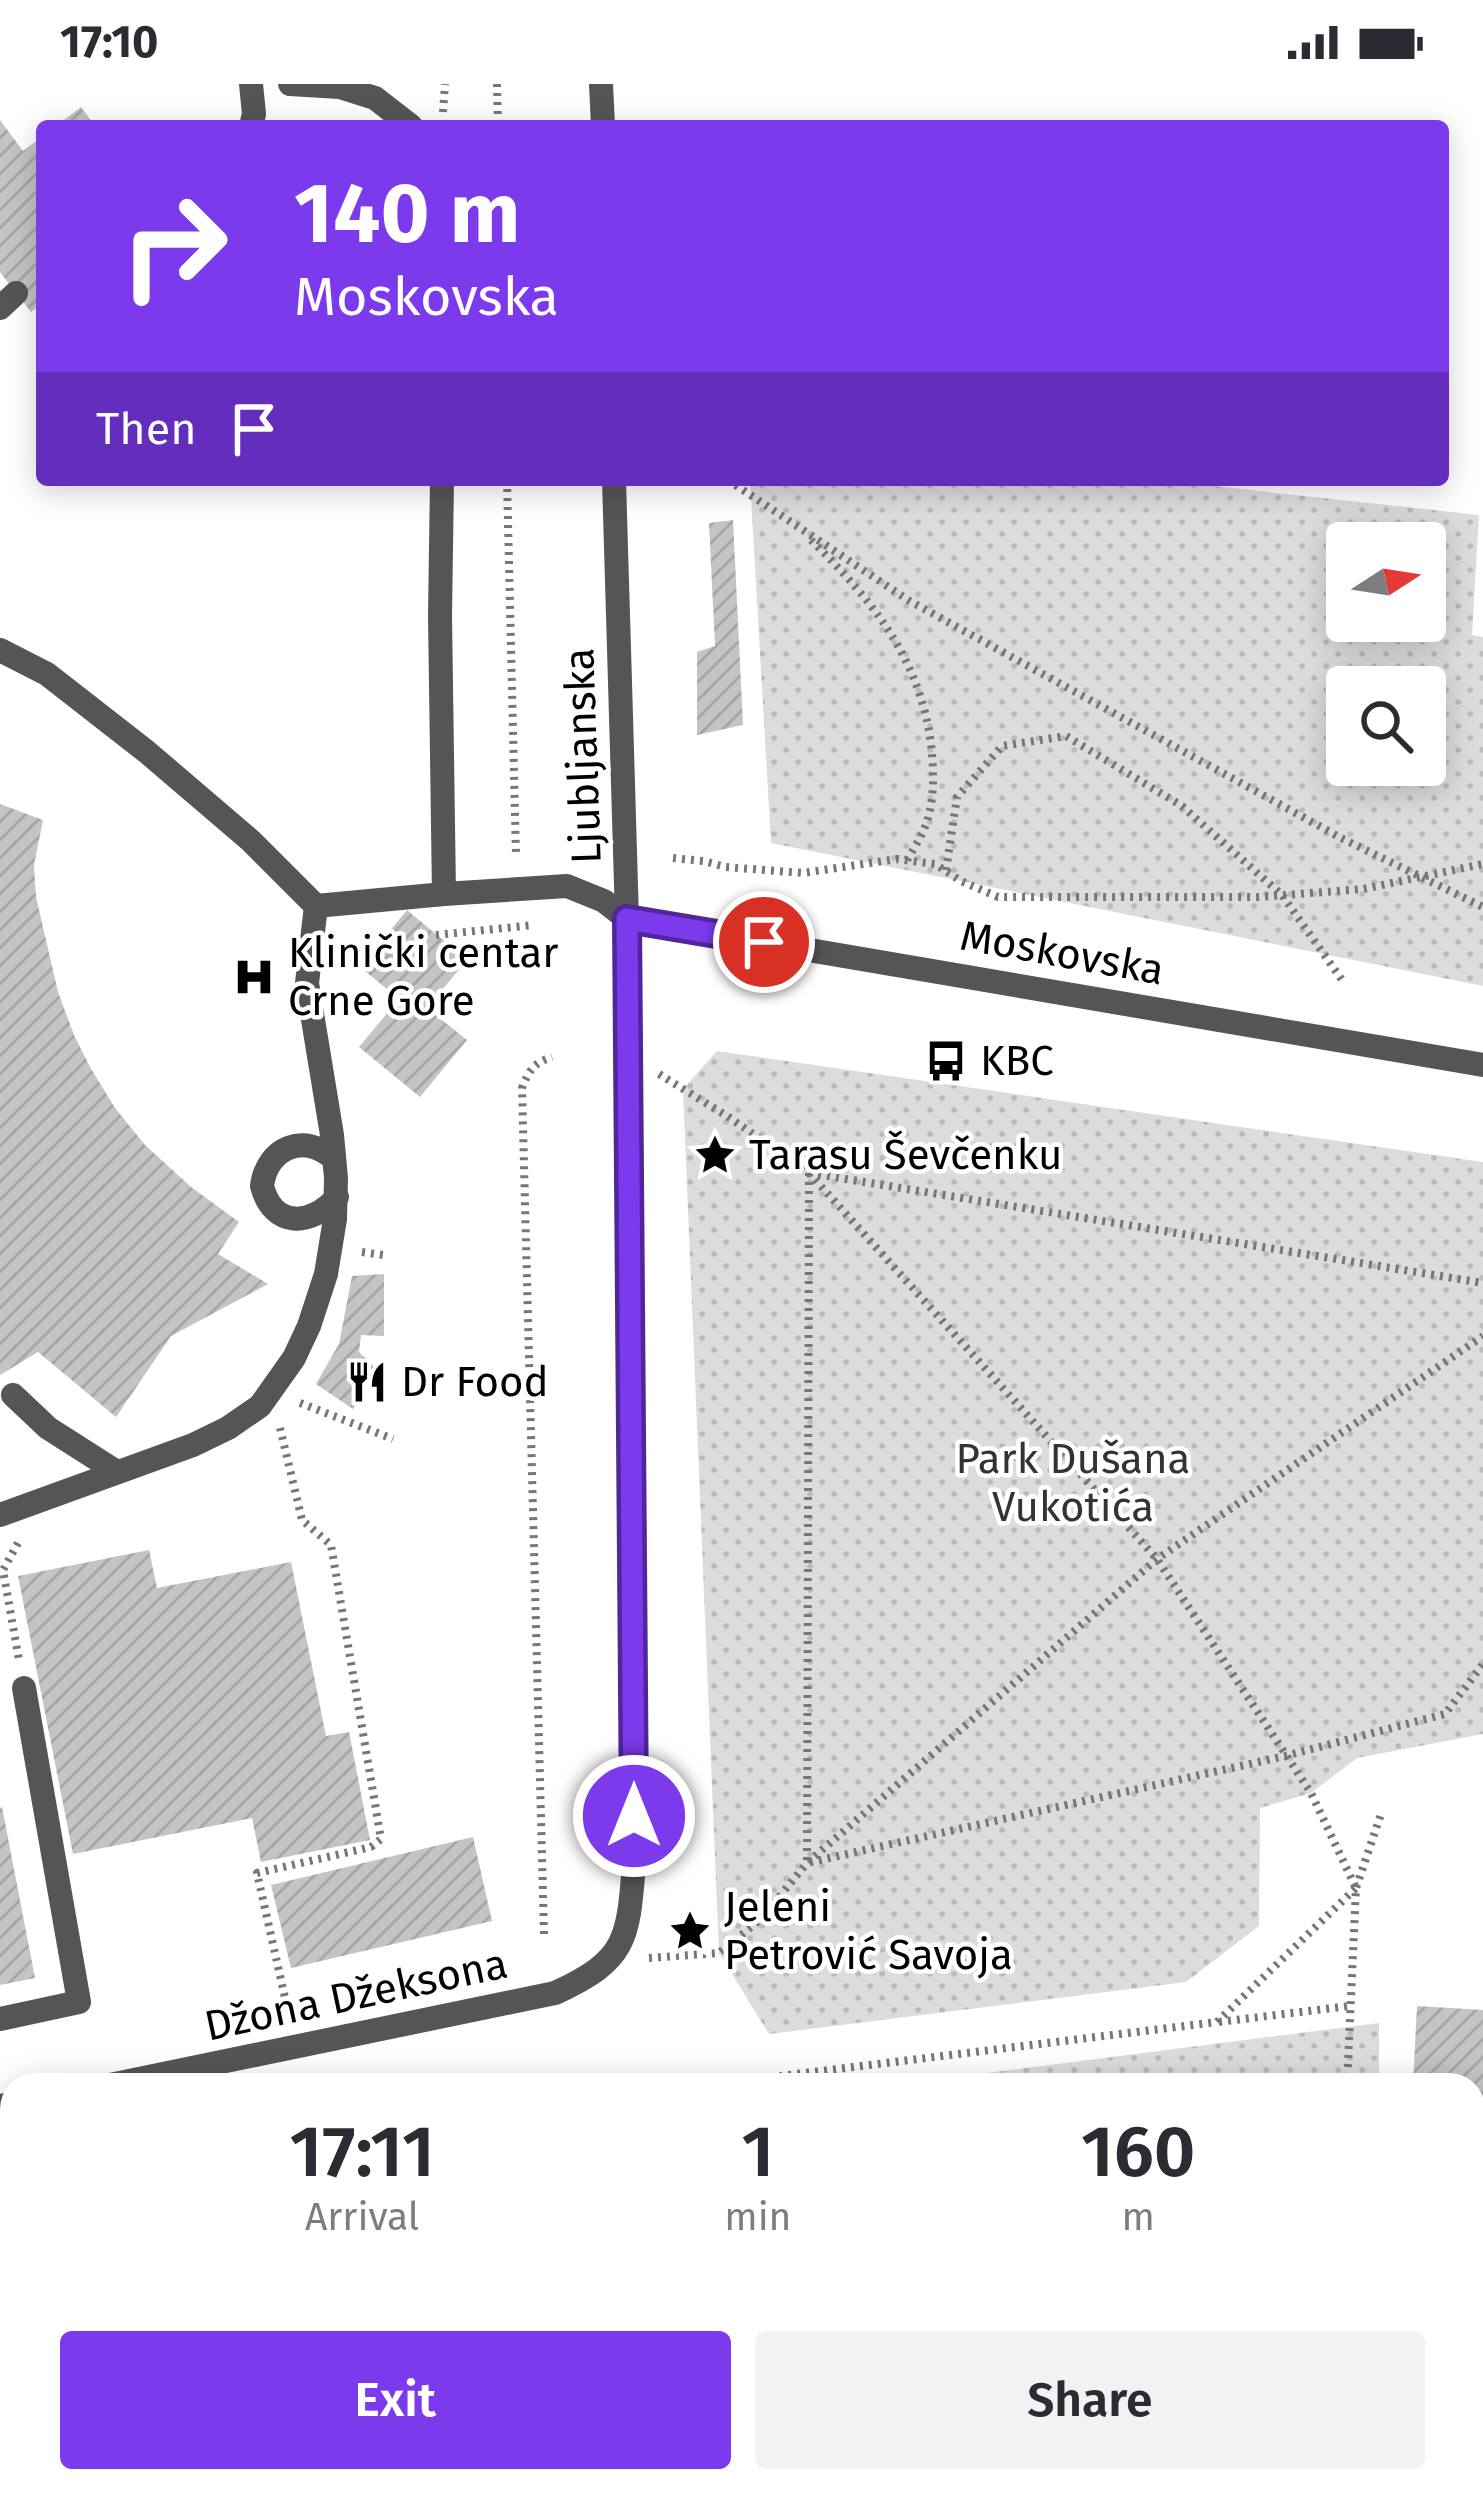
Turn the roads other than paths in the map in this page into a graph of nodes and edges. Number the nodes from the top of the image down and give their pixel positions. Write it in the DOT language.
graph roads {
  1 [pos="251,84"];
  2 [pos="290,84"];
  3 [pos="601,84"];
  4 [pos="252,120"];
  5 [pos="404,120"];
  6 [pos="603,120"];
  7 [pos="442,486"];
  8 [pos="614,486"];
  9 [pos="0,650"];
  10 [pos="444,894"];
  11 [pos="316,906"];
  12 [pos="627,919"];
  13 [pos="1483,1065"];
  14 [pos="334,1159"];
  15 [pos="337,1197"];
  16 [pos="13,1395"];
  17 [pos="117,1472"];
  18 [pos="0,1515"];
  19 [pos="24,1688"];
  20 [pos="611,1961"];
  21 [pos="0,2019"];
  22 [pos="170,2073"];
  1 -- 4 [label="street"];
  2 -- 5 [label="street"];
  3 -- 6 [label="street"];
  7 -- 10 [label="street"];
  8 -- 12 [label="street, Ljubljanska"];
  9 -- 11 [label="street"];
  10 -- 11 [label="street"];
  10 -- 12 [label="street"];
  11 -- 14 [label="street"];
  12 -- 13 [label="street, Moskovska"];
  12 -- 20 [label="street, Ljubljanska"];
  14 -- 15 [label="street"];
  14 -- 15 [label="street"];
  15 -- 17 [label="street"];
  16 -- 17 [label="street"];
  17 -- 18 [label="street"];
  19 -- 21 [label="street"];
  20 -- 22 [label="street, Džona Džeksona"];
}
